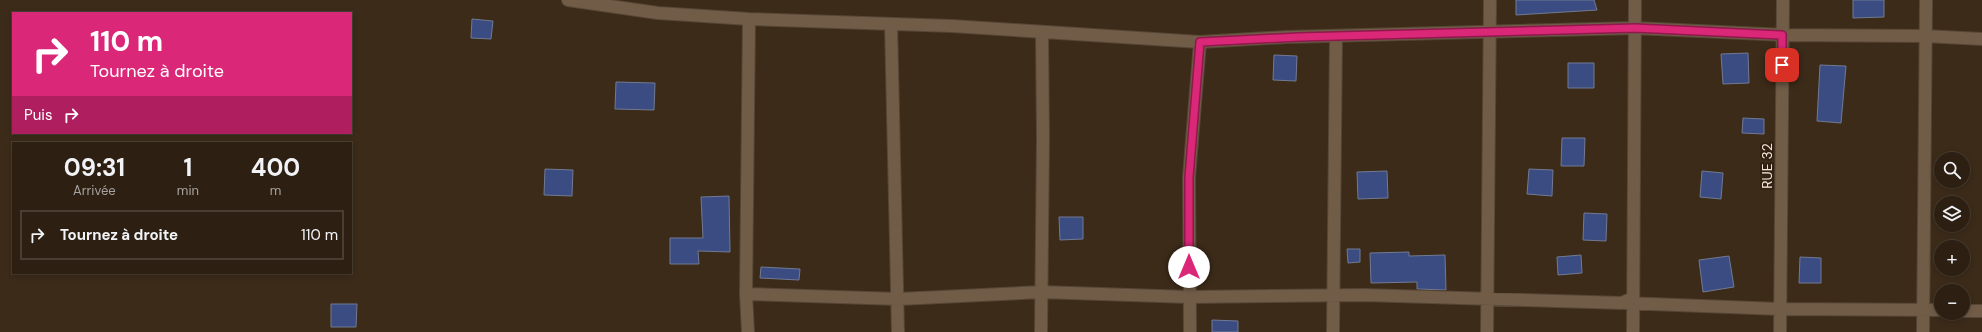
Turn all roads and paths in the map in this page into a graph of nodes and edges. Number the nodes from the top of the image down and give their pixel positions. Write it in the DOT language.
graph roads {
  1 [pos="568,0"];
  2 [pos="1490,0"];
  3 [pos="1635,0"];
  4 [pos="1783,0"];
  5 [pos="1926,0"];
  6 [pos="749,19"];
  7 [pos="891,24"];
  8 [pos="1635,28"];
  9 [pos="1492,32"];
  10 [pos="1042,33"];
  11 [pos="1782,35"];
  12 [pos="1336,36"];
  13 [pos="1925,36"];
  14 [pos="1982,39"];
  15 [pos="1200,42"];
  16 [pos="1041,292"];
  17 [pos="746,294"];
  18 [pos="1190,296"];
  19 [pos="1332,296"];
  20 [pos="898,299"];
  21 [pos="1488,299"];
  22 [pos="1629,302"];
  23 [pos="1780,309"];
  24 [pos="1923,309"];
  25 [pos="1934,310"];
  26 [pos="1970,310"];
  27 [pos="1982,311"];
  28 [pos="748,332"];
  29 [pos="898,332"];
  30 [pos="1041,332"];
  31 [pos="1190,332"];
  32 [pos="1333,332"];
  33 [pos="1487,332"];
  34 [pos="1633,332"];
  35 [pos="1780,332"];
  36 [pos="1923,332"];
  1 -- 6 [label="street"];
  2 -- 9 [label="street"];
  3 -- 8 [label="street"];
  4 -- 11 [label="street, RUE 32"];
  5 -- 13 [label="street"];
  6 -- 7 [label="street"];
  6 -- 17 [label="street"];
  7 -- 10 [label="street"];
  7 -- 20 [label="street"];
  8 -- 9 [label="street"];
  8 -- 11 [label="street"];
  8 -- 22 [label="street"];
  9 -- 12 [label="street"];
  9 -- 21 [label="street"];
  10 -- 15 [label="street"];
  10 -- 16 [label="street"];
  11 -- 13 [label="street"];
  11 -- 23 [label="street, RUE 32"];
  12 -- 15 [label="street"];
  12 -- 19 [label="street"];
  13 -- 14 [label="street"];
  13 -- 24 [label="street"];
  15 -- 18 [label="street"];
  16 -- 18 [label="street"];
  16 -- 20 [label="street"];
  16 -- 30 [label="street"];
  17 -- 20 [label="street"];
  17 -- 28 [label="street"];
  18 -- 19 [label="street"];
  18 -- 31 [label="street"];
  19 -- 21 [label="street"];
  19 -- 32 [label="street"];
  20 -- 29 [label="street"];
  21 -- 22 [label="street"];
  21 -- 33 [label="street"];
  22 -- 23 [label="street"];
  22 -- 34 [label="street"];
  23 -- 24 [label="street"];
  23 -- 35 [label="street, RUE 32"];
  24 -- 25 [label="street"];
  24 -- 36 [label="street"];
  26 -- 27 [label="street"];
}
